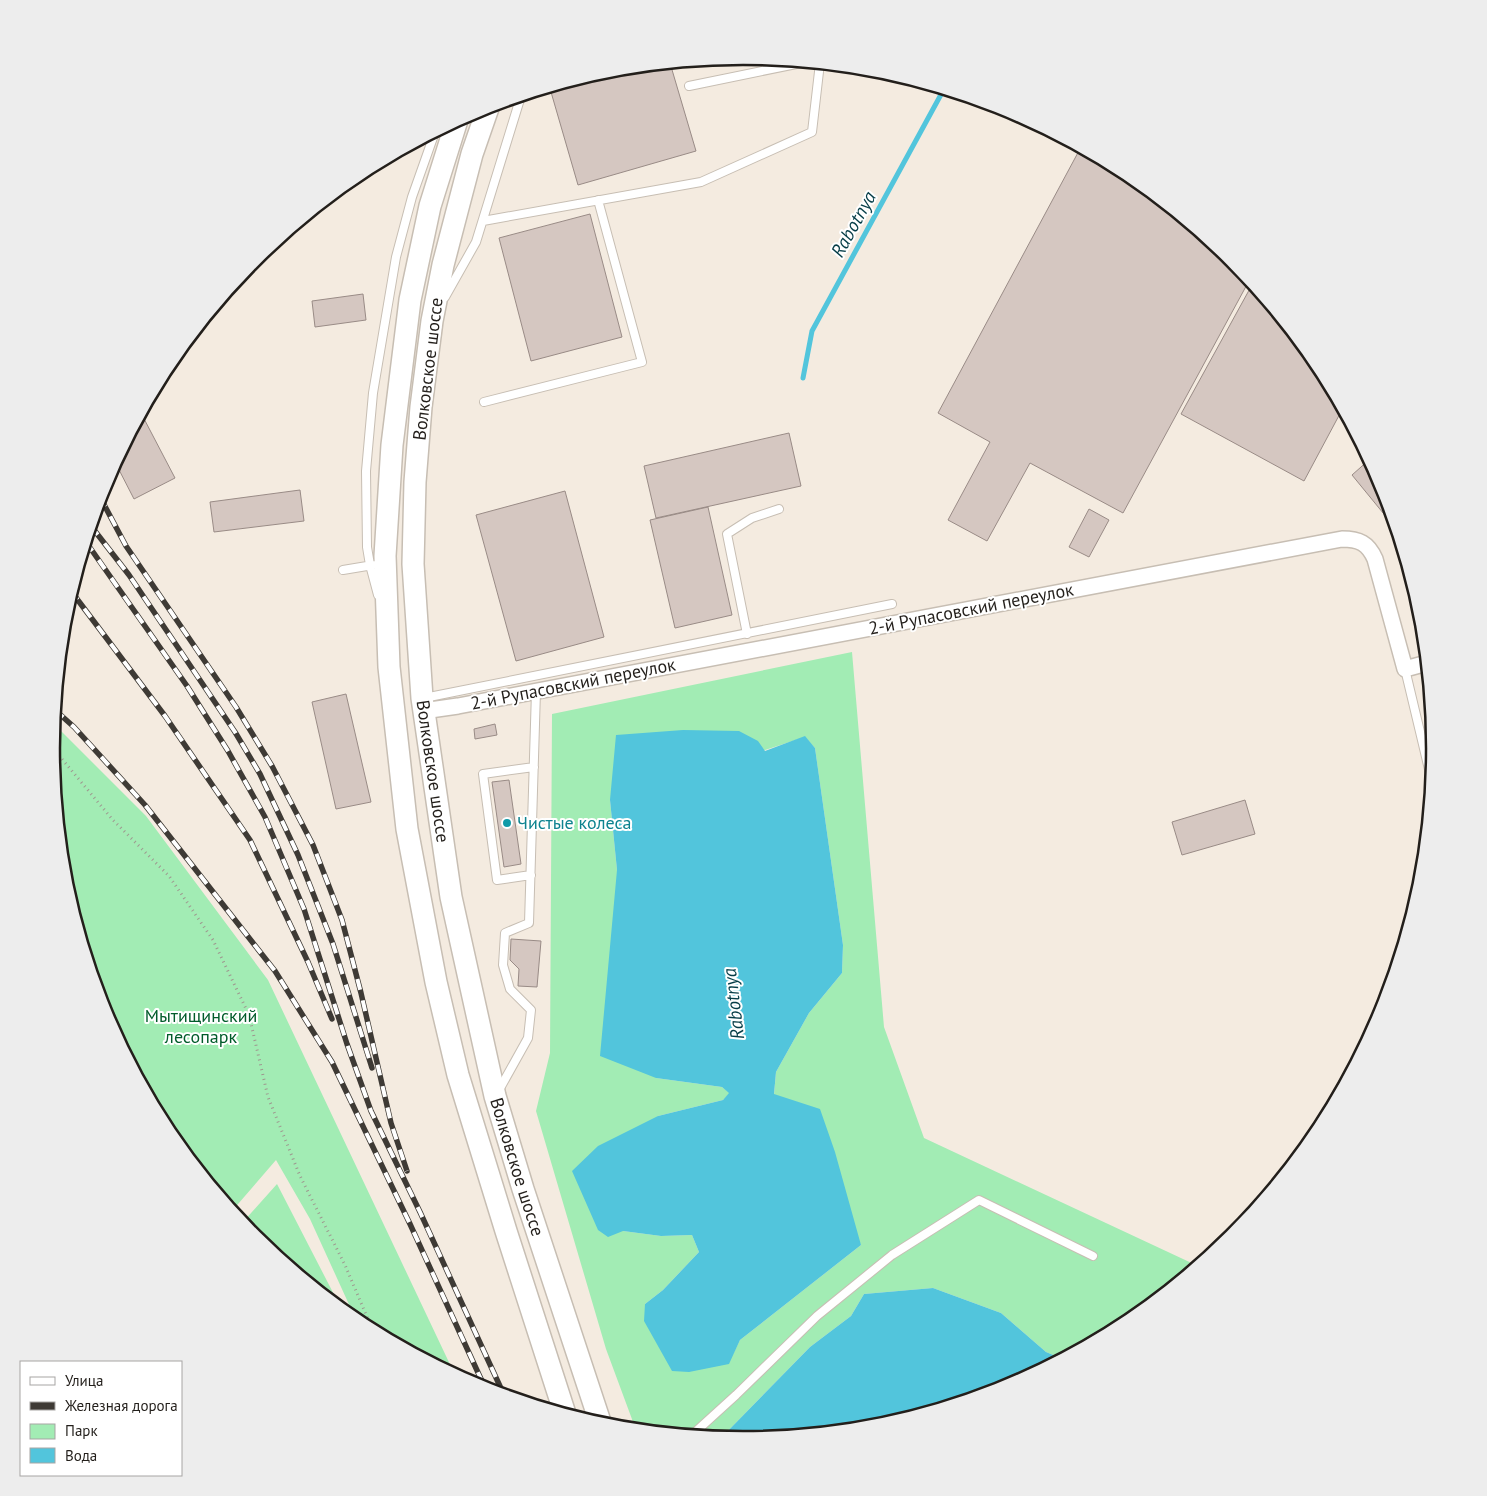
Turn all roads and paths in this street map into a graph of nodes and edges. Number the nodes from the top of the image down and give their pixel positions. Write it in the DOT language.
graph roads {
  1 [pos="787,66"];
  2 [pos="819,69"];
  3 [pos="689,86"];
  4 [pos="519,103"];
  5 [pos="484,116"];
  6 [pos="454,129"];
  7 [pos="432,140"];
  8 [pos="598,200"];
  9 [pos="483,222"];
  10 [pos="432,321"];
  11 [pos="484,402"];
  12 [pos="779,509"];
  13 [pos="377,564"];
  14 [pos="343,570"];
  15 [pos="892,604"];
  16 [pos="747,634"];
  17 [pos="1422,664"];
  18 [pos="1405,668"];
  19 [pos="536,691"];
  20 [pos="423,704"];
  21 [pos="60,758"];
  22 [pos="1427,760"];
  23 [pos="534,767"];
  24 [pos="531,875"];
  25 [pos="495,1096"];
  26 [pos="1093,1256"];
  27 [pos="367,1318"];
  28 [pos="563,1407"];
  29 [pos="597,1415"];
  30 [pos="698,1430"];
  1 -- 3 [label="lane"];
  2 -- 8 [label="lane"];
  4 -- 9 [label="lane"];
  5 -- 10 [label="main road, Волковское шоссе"];
  6 -- 13 [label="main road, Волковское шоссе"];
  7 -- 13 [label="lane"];
  8 -- 9 [label="lane"];
  8 -- 11 [label="lane"];
  9 -- 10 [label="lane"];
  10 -- 20 [label="main road, Волковское шоссе"];
  12 -- 16 [label="lane"];
  13 -- 14 [label="lane"];
  13 -- 28 [label="main road, Волковское шоссе"];
  15 -- 16 [label="lane"];
  16 -- 20 [label="lane"];
  17 -- 18 [label="street"];
  18 -- 19 [label="street, 2-й Рупасовский переулок"];
  18 -- 22 [label="lane"];
  19 -- 20 [label="street, 2-й Рупасовский переулок"];
  19 -- 23 [label="lane"];
  20 -- 25 [label="main road, Волковское шоссе"];
  21 -- 27 [label="path"];
  23 -- 24 [label="lane"];
  23 -- 24 [label="lane"];
  24 -- 25 [label="lane"];
  25 -- 29 [label="main road, Волковское шоссе"];
  26 -- 30 [label="lane"];
}
